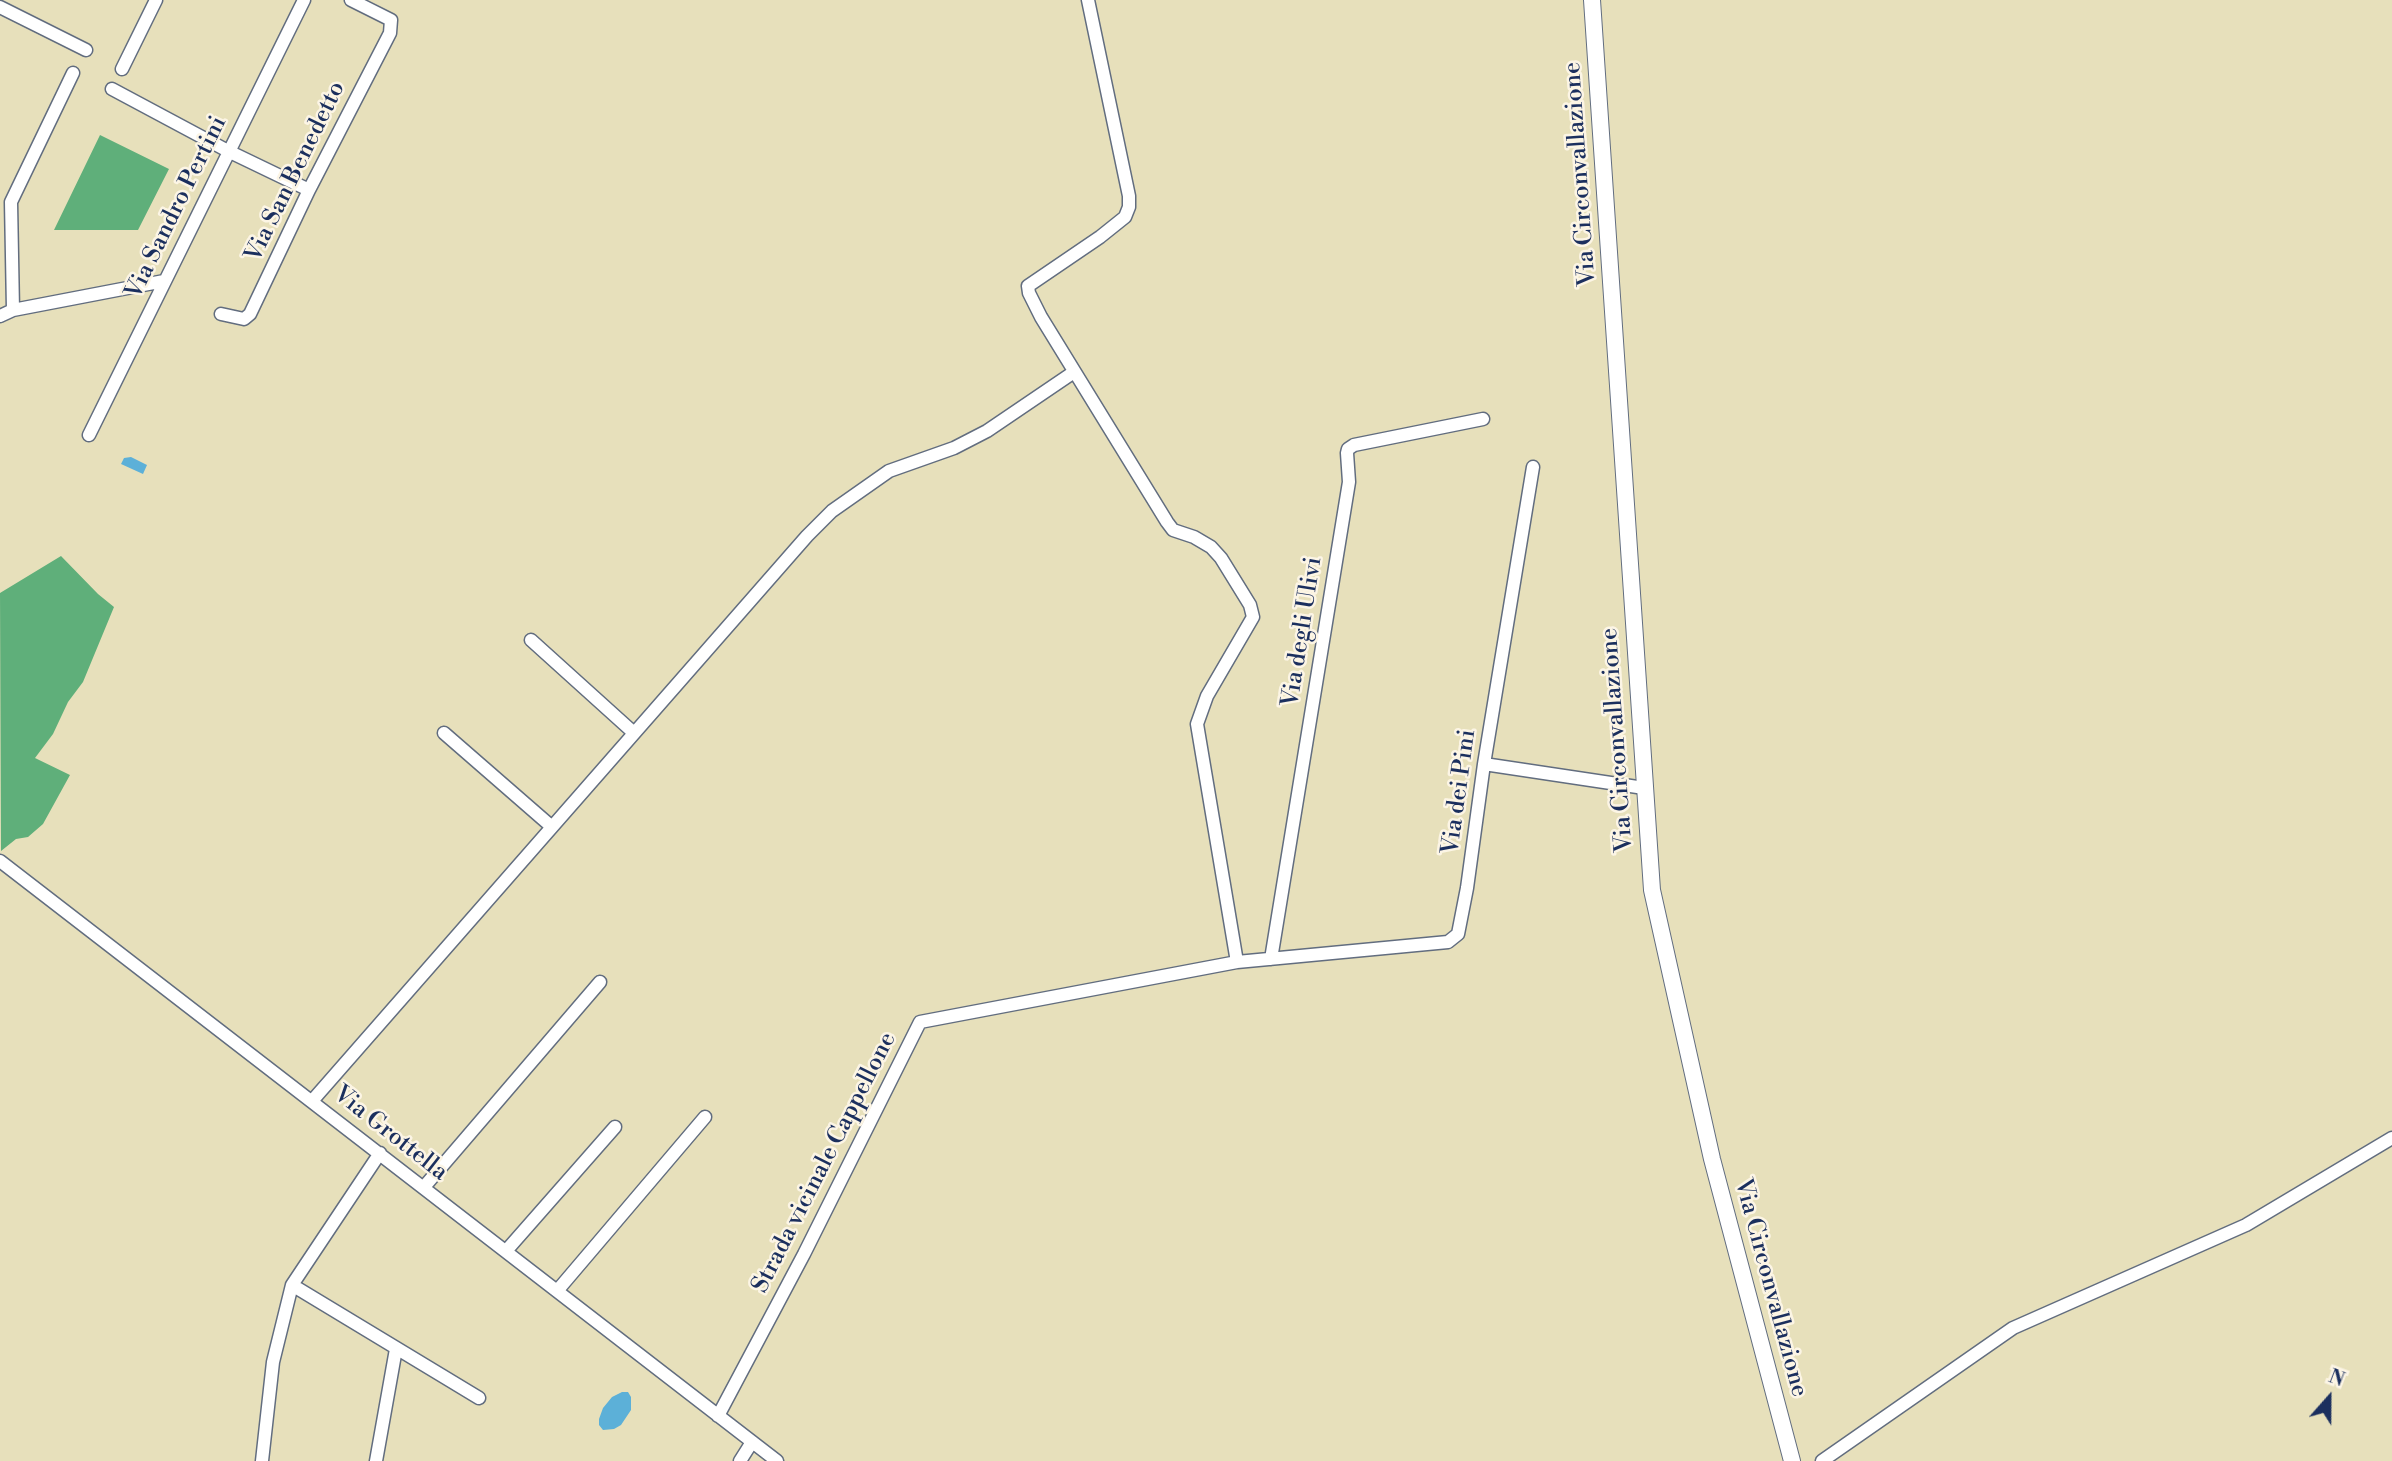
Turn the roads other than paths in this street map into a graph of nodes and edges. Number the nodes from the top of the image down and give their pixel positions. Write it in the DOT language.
graph roads {
  1 [pos="156,0"];
  2 [pos="304,0"];
  3 [pos="351,0"];
  4 [pos="1088,0"];
  5 [pos="1592,0"];
  6 [pos="0,7"];
  7 [pos="86,50"];
  8 [pos="122,69"];
  9 [pos="73,73"];
  10 [pos="112,89"];
  11 [pos="228,151"];
  12 [pos="309,190"];
  13 [pos="5,199"];
  14 [pos="164,281"];
  15 [pos="13,310"];
  16 [pos="221,314"];
  17 [pos="0,316"];
  18 [pos="1074,372"];
  19 [pos="1483,419"];
  20 [pos="89,435"];
  21 [pos="1533,467"];
  22 [pos="531,640"];
  23 [pos="444,733"];
  24 [pos="634,733"];
  25 [pos="1484,764"];
  26 [pos="1644,788"];
  27 [pos="552,827"];
  28 [pos="0,861"];
  29 [pos="1271,959"];
  30 [pos="1237,962"];
  31 [pos="600,982"];
  32 [pos="312,1101"];
  33 [pos="705,1117"];
  34 [pos="615,1127"];
  35 [pos="2392,1138"];
  36 [pos="380,1153"];
  37 [pos="424,1187"];
  38 [pos="506,1251"];
  39 [pos="292,1285"];
  40 [pos="557,1291"];
  41 [pos="396,1349"];
  42 [pos="479,1398"];
  43 [pos="718,1416"];
  44 [pos="752,1442"];
  45 [pos="262,1461"];
  46 [pos="376,1461"];
  47 [pos="740,1461"];
  48 [pos="777,1461"];
  49 [pos="1792,1461"];
  50 [pos="1822,1461"];
  1 -- 8 [label="street"];
  2 -- 11 [label="street, Via Sandro Pertini"];
  3 -- 12 [label="street, Via San Benedetto"];
  4 -- 18 [label="street"];
  5 -- 26 [label="main road, Via Circonvallazione"];
  6 -- 7 [label="street"];
  9 -- 13 [label="street"];
  10 -- 11 [label="street"];
  11 -- 12 [label="street"];
  11 -- 14 [label="street, Via Sandro Pertini"];
  12 -- 16 [label="street, Via San Benedetto"];
  13 -- 15 [label="street"];
  14 -- 15 [label="street"];
  14 -- 20 [label="street, Via Sandro Pertini"];
  15 -- 17 [label="street"];
  18 -- 24 [label="street"];
  18 -- 30 [label="street"];
  19 -- 29 [label="street, Via degli Ulivi"];
  21 -- 25 [label="street, Via dei Pini"];
  22 -- 24 [label="street"];
  23 -- 27 [label="street"];
  24 -- 27 [label="street"];
  25 -- 26 [label="street"];
  25 -- 29 [label="street, Via dei Pini"];
  26 -- 49 [label="main road, Via Circonvallazione"];
  27 -- 32 [label="street"];
  28 -- 32 [label="street, Via Grottella"];
  29 -- 30 [label="street, Strada vicinale Cappellone"];
  30 -- 43 [label="street, Strada vicinale Cappellone"];
  31 -- 37 [label="street"];
  32 -- 36 [label="street, Via Grottella"];
  33 -- 40 [label="street"];
  34 -- 38 [label="street"];
  35 -- 50 [label="street"];
  36 -- 37 [label="street, Via Grottella"];
  36 -- 39 [label="street"];
  37 -- 38 [label="street, Via Grottella"];
  38 -- 40 [label="street, Via Grottella"];
  39 -- 41 [label="street"];
  39 -- 45 [label="street"];
  40 -- 43 [label="street, Via Grottella"];
  41 -- 42 [label="street"];
  41 -- 46 [label="street"];
  43 -- 44 [label="street, Via Grottella"];
  44 -- 47 [label="street"];
  44 -- 48 [label="street, Via Grottella"];
}
